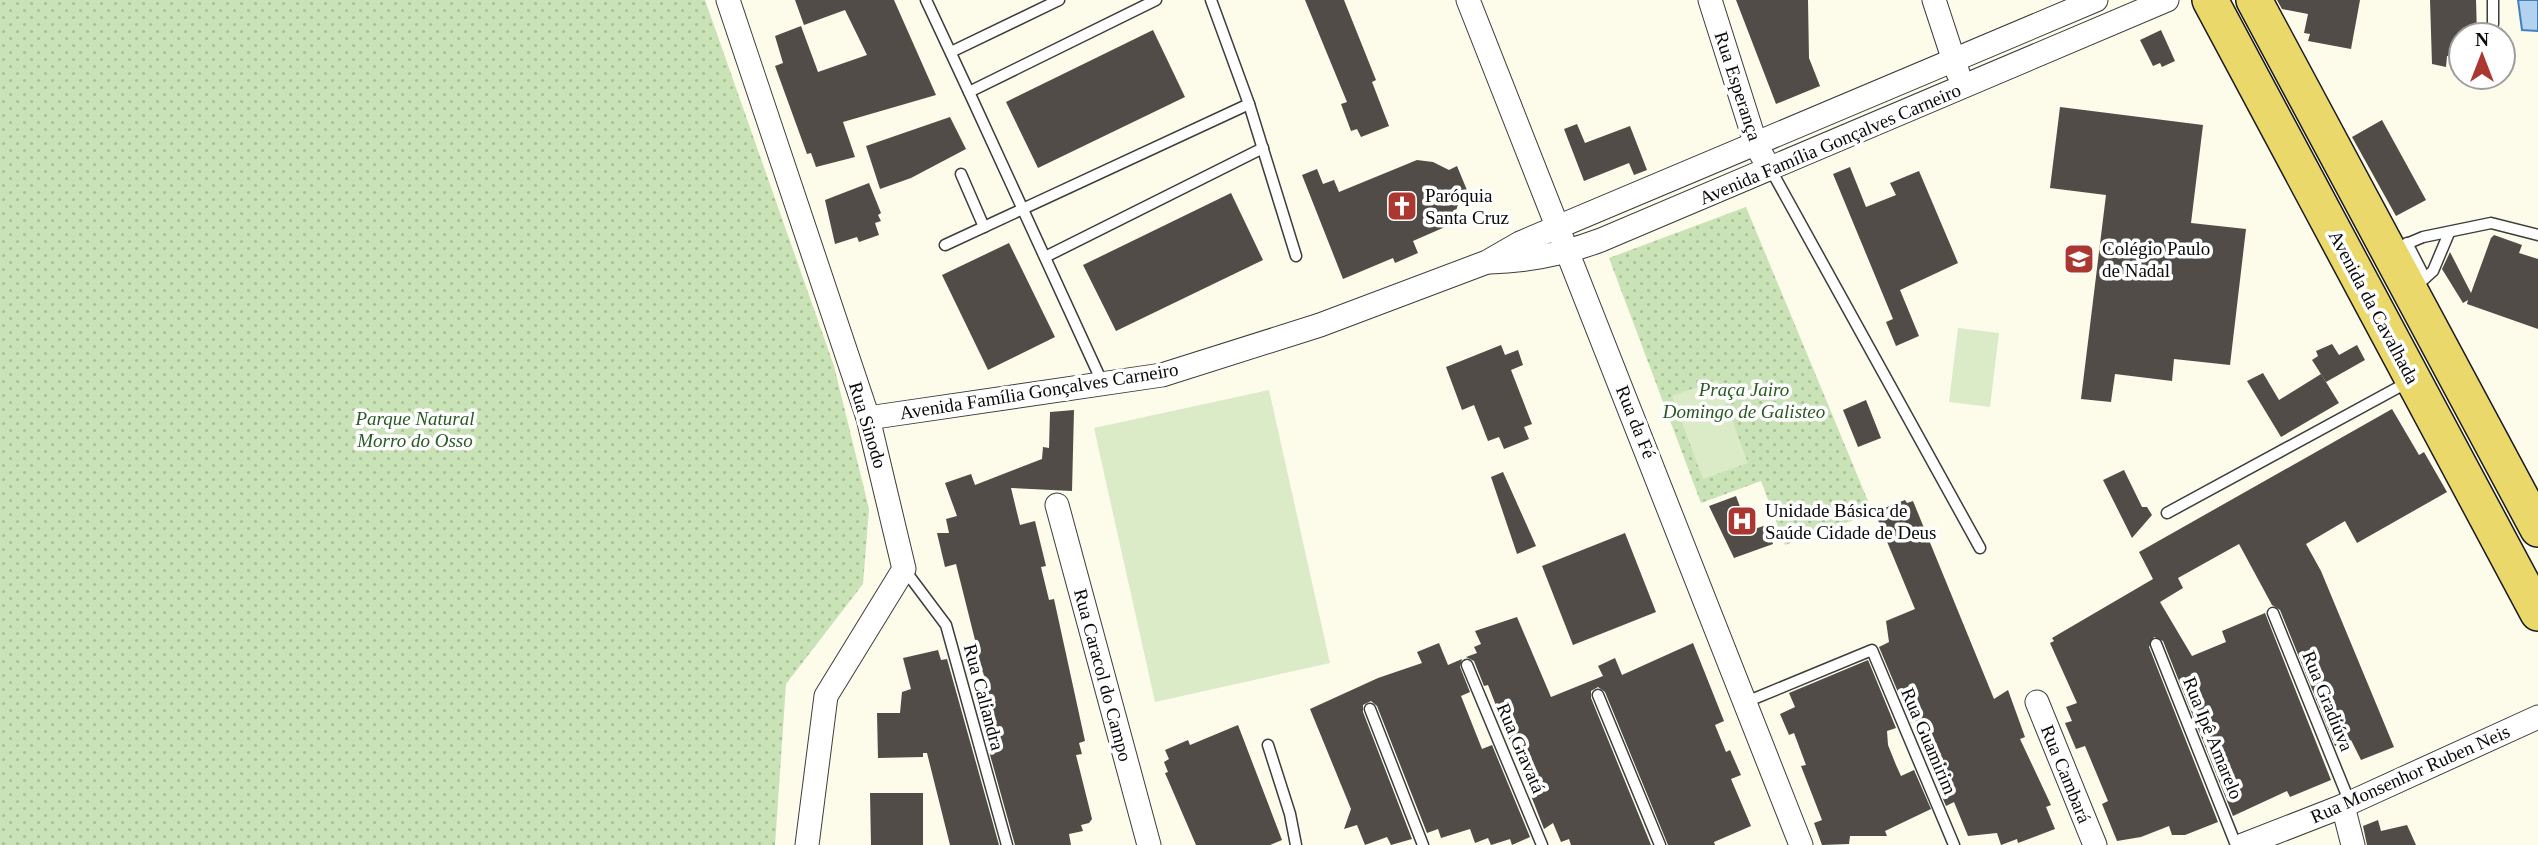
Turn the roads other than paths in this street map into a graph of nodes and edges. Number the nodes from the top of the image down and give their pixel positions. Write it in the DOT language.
graph roads {
  1 [pos="728,0"];
  2 [pos="926,0"];
  3 [pos="1059,0"];
  4 [pos="1156,0"];
  5 [pos="1211,0"];
  6 [pos="1468,0"];
  7 [pos="1710,0"];
  8 [pos="1934,0"];
  9 [pos="2096,0"];
  10 [pos="2166,0"];
  11 [pos="2210,0"];
  12 [pos="2254,0"];
  13 [pos="2493,0"];
  14 [pos="2493,21"];
  15 [pos="951,52"];
  16 [pos="1953,61"];
  17 [pos="1964,87"];
  18 [pos="969,92"];
  19 [pos="1249,104"];
  20 [pos="1756,145"];
  21 [pos="1263,148"];
  22 [pos="1771,170"];
  23 [pos="961,174"];
  24 [pos="1023,209"];
  25 [pos="984,227"];
  26 [pos="1559,227"];
  27 [pos="2449,233"];
  28 [pos="2538,235"];
  29 [pos="945,245"];
  30 [pos="2398,247"];
  31 [pos="1569,252"];
  32 [pos="1296,256"];
  33 [pos="1045,257"];
  34 [pos="1487,262"];
  35 [pos="2417,285"];
  36 [pos="2413,379"];
  37 [pos="1103,384"];
  38 [pos="868,418"];
  39 [pos="1057,505"];
  40 [pos="2167,513"];
  41 [pos="2538,529"];
  42 [pos="1980,548"];
  43 [pos="904,569"];
  44 [pos="2273,612"];
  45 [pos="2538,613"];
  46 [pos="2156,643"];
  47 [pos="1467,665"];
  48 [pos="1598,695"];
  49 [pos="1746,702"];
  50 [pos="2037,702"];
  51 [pos="1370,709"];
  52 [pos="2538,718"];
  53 [pos="1268,745"];
  54 [pos="2347,804"];
  55 [pos="807,845"];
  56 [pos="1007,845"];
  57 [pos="1149,845"];
  58 [pos="1296,845"];
  59 [pos="1423,845"];
  60 [pos="1542,845"];
  61 [pos="1660,845"];
  62 [pos="1801,845"];
  63 [pos="1954,845"];
  64 [pos="2095,845"];
  65 [pos="2236,845"];
  66 [pos="2243,845"];
  67 [pos="2353,845"];
  1 -- 38 [label="street, Rua Sinodo"];
  2 -- 15 [label="lane"];
  3 -- 15 [label="lane"];
  4 -- 18 [label="lane"];
  5 -- 19 [label="lane"];
  6 -- 26 [label="street, Rua da Fé"];
  7 -- 20 [label="street, Rua Esperança"];
  8 -- 16 [label="street"];
  9 -- 16 [label="street, Avenida Família Gonçalves Carneiro"];
  10 -- 17 [label="street, Avenida Família Gonçalves Carneiro"];
  11 -- 36 [label="main road, Avenida da Cavalhada"];
  12 -- 30 [label="main road, Avenida da Cavalhada"];
  13 -- 14 [label="lane"];
  15 -- 18 [label="lane"];
  16 -- 17 [label="street"];
  16 -- 20 [label="street, Avenida Família Gonçalves Carneiro"];
  17 -- 22 [label="street, Avenida Família Gonçalves Carneiro"];
  18 -- 24 [label="lane"];
  19 -- 21 [label="lane"];
  19 -- 24 [label="lane"];
  20 -- 22 [label="street, Rua Esperança"];
  20 -- 26 [label="street, Avenida Família Gonçalves Carneiro"];
  21 -- 32 [label="lane"];
  21 -- 33 [label="lane"];
  22 -- 31 [label="street, Avenida Família Gonçalves Carneiro"];
  22 -- 42 [label="lane"];
  23 -- 25 [label="lane"];
  24 -- 25 [label="lane"];
  24 -- 33 [label="lane"];
  25 -- 29 [label="lane"];
  26 -- 31 [label="street, Rua da Fé"];
  26 -- 34 [label="street, Avenida Família Gonçalves Carneiro"];
  27 -- 28 [label="lane"];
  27 -- 30 [label="lane"];
  27 -- 35 [label="lane"];
  30 -- 35 [label="main road, Avenida da Cavalhada"];
  31 -- 34 [label="street, Avenida Família Gonçalves Carneiro"];
  31 -- 49 [label="street, Rua da Fé"];
  33 -- 37 [label="lane"];
  34 -- 37 [label="street, Avenida Família Gonçalves Carneiro"];
  35 -- 41 [label="main road, Avenida da Cavalhada"];
  36 -- 40 [label="lane"];
  36 -- 45 [label="main road, Avenida da Cavalhada"];
  37 -- 38 [label="street, Avenida Família Gonçalves Carneiro"];
  38 -- 43 [label="street, Rua Sinodo"];
  39 -- 57 [label="street, Rua Caracol do Campo"];
  43 -- 55 [label="street"];
  43 -- 56 [label="lane, Rua Caliandra"];
  44 -- 54 [label="lane, Rua Gradiúva"];
  46 -- 65 [label="lane, Rua Ipê Amarelo"];
  47 -- 60 [label="lane, Rua Gravatá"];
  48 -- 61 [label="lane"];
  49 -- 62 [label="street, Rua da Fé"];
  49 -- 63 [label="lane, Rua Guamirim"];
  50 -- 64 [label="street, Rua Cambará"];
  51 -- 59 [label="lane"];
  52 -- 54 [label="street, Rua Monsenhor Ruben Neis"];
  53 -- 58 [label="lane"];
  54 -- 66 [label="street, Rua Monsenhor Ruben Neis"];
  54 -- 67 [label="street"];
}
